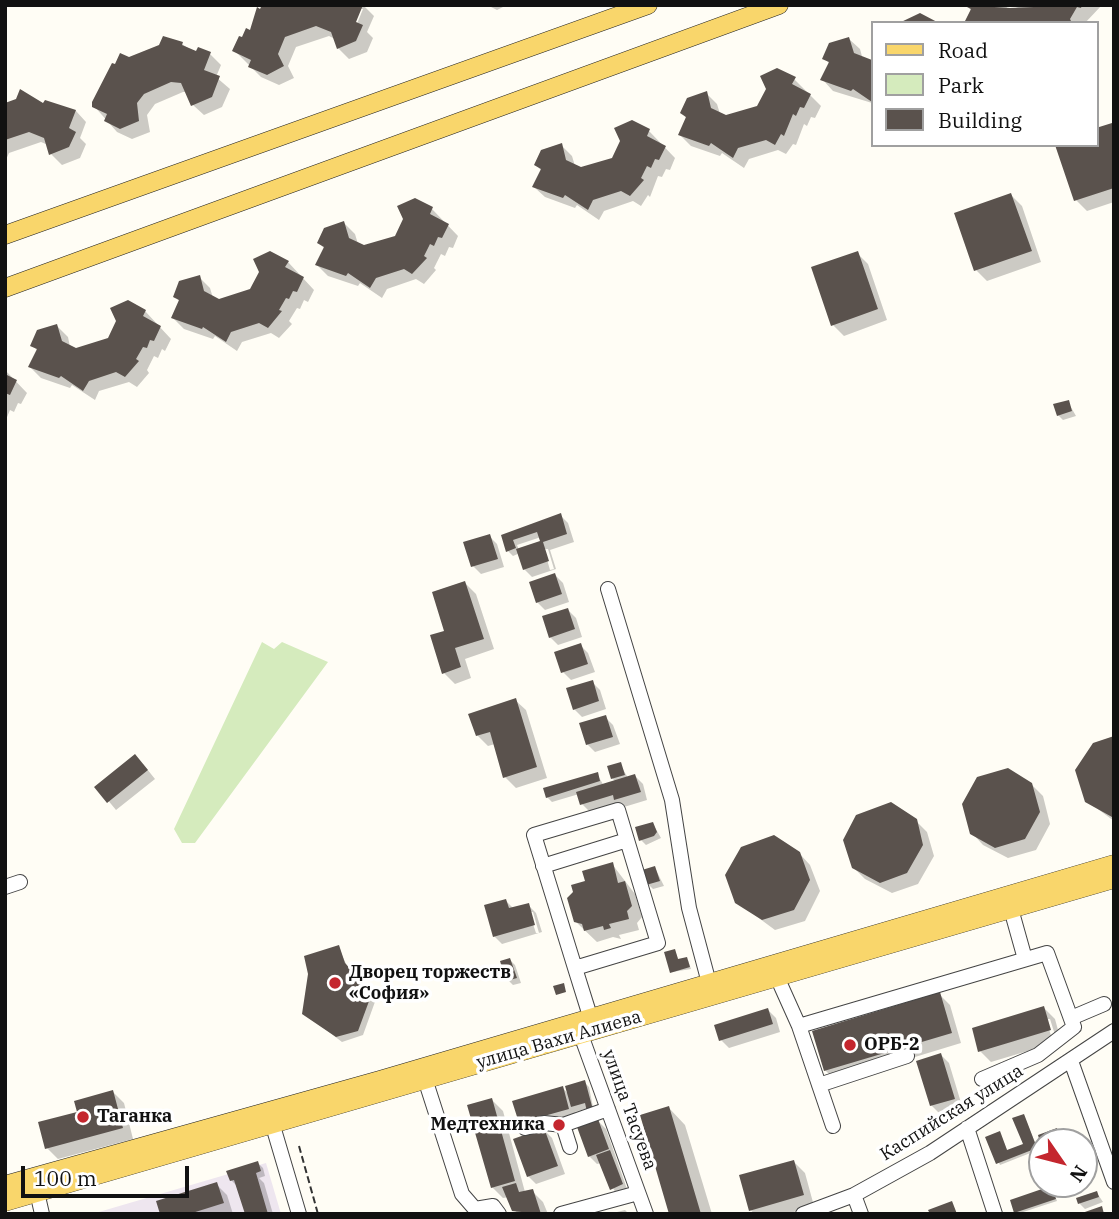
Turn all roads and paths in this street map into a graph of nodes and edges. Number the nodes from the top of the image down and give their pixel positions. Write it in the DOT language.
graph roads {
  1 [pos="648,5"];
  2 [pos="779,5"];
  3 [pos="5,235"];
  4 [pos="5,288"];
  5 [pos="608,589"];
  6 [pos="627,840"];
  7 [pos="1114,864"];
  8 [pos="543,866"];
  9 [pos="1114,879"];
  10 [pos="20,882"];
  11 [pos="5,887"];
  12 [pos="1012,909"];
  13 [pos="1025,959"];
  14 [pos="575,968"];
  15 [pos="776,977"];
  16 [pos="709,983"];
  17 [pos="1104,1004"];
  18 [pos="1071,1018"];
  19 [pos="582,1023"];
  20 [pos="800,1026"];
  21 [pos="1114,1031"];
  22 [pos="907,1056"];
  23 [pos="1071,1060"];
  24 [pos="425,1079"];
  25 [pos="982,1079"];
  26 [pos="819,1085"];
  27 [pos="608,1109"];
  28 [pos="270,1117"];
  29 [pos="563,1125"];
  30 [pos="834,1126"];
  31 [pos="524,1128"];
  32 [pos="967,1128"];
  33 [pos="299,1146"];
  34 [pos="570,1147"];
  35 [pos="1114,1182"];
  36 [pos="5,1185"];
  37 [pos="37,1192"];
  38 [pos="638,1193"];
  39 [pos="854,1195"];
  40 [pos="5,1202"];
  41 [pos="42,1214"];
  42 [pos="299,1214"];
  43 [pos="318,1214"];
  44 [pos="499,1214"];
  45 [pos="561,1214"];
  46 [pos="646,1214"];
  47 [pos="803,1214"];
  48 [pos="861,1214"];
  49 [pos="995,1214"];
  1 -- 3 [label="main road"];
  2 -- 4 [label="main road"];
  5 -- 16 [label="street"];
  6 -- 8 [label="street"];
  6 -- 8 [label="street, улица Тасуева"];
  6 -- 14 [label="street"];
  7 -- 16 [label="main road, улица Вахи Алиева"];
  8 -- 14 [label="street, улица Тасуева"];
  9 -- 12 [label="main road, улица Вахи Алиева"];
  10 -- 11 [label="street"];
  12 -- 13 [label="street"];
  12 -- 15 [label="main road, улица Вахи Алиева"];
  13 -- 18 [label="street"];
  13 -- 20 [label="street"];
  14 -- 19 [label="street, улица Тасуева"];
  15 -- 19 [label="main road, улица Вахи Алиева"];
  15 -- 20 [label="street"];
  16 -- 19 [label="main road, улица Вахи Алиева"];
  17 -- 18 [label="street"];
  18 -- 25 [label="street"];
  19 -- 24 [label="main road, улица Вахи Алиева"];
  19 -- 27 [label="street, улица Тасуева"];
  19 -- 28 [label="main road, улица Вахи Алиева"];
  20 -- 26 [label="street"];
  21 -- 23 [label="street, Каспийская улица"];
  22 -- 26 [label="street"];
  23 -- 32 [label="street, Каспийская улица"];
  23 -- 35 [label="street"];
  24 -- 28 [label="main road, улица Вахи Алиева"];
  24 -- 44 [label="street"];
  26 -- 30 [label="street"];
  27 -- 29 [label="street"];
  27 -- 38 [label="street, улица Тасуева"];
  28 -- 36 [label="main road, улица Вахи Алиева"];
  28 -- 37 [label="main road, улица Вахи Алиева"];
  28 -- 42 [label="street"];
  29 -- 31 [label="street"];
  29 -- 34 [label="street"];
  32 -- 39 [label="street, Каспийская улица"];
  32 -- 49 [label="street"];
  33 -- 43 [label="path"];
  37 -- 40 [label="main road, улица Вахи Алиева"];
  37 -- 41 [label="street"];
  38 -- 45 [label="street"];
  38 -- 46 [label="street, улица Тасуева"];
  39 -- 47 [label="street, Каспийская улица"];
  39 -- 48 [label="street"];
}
